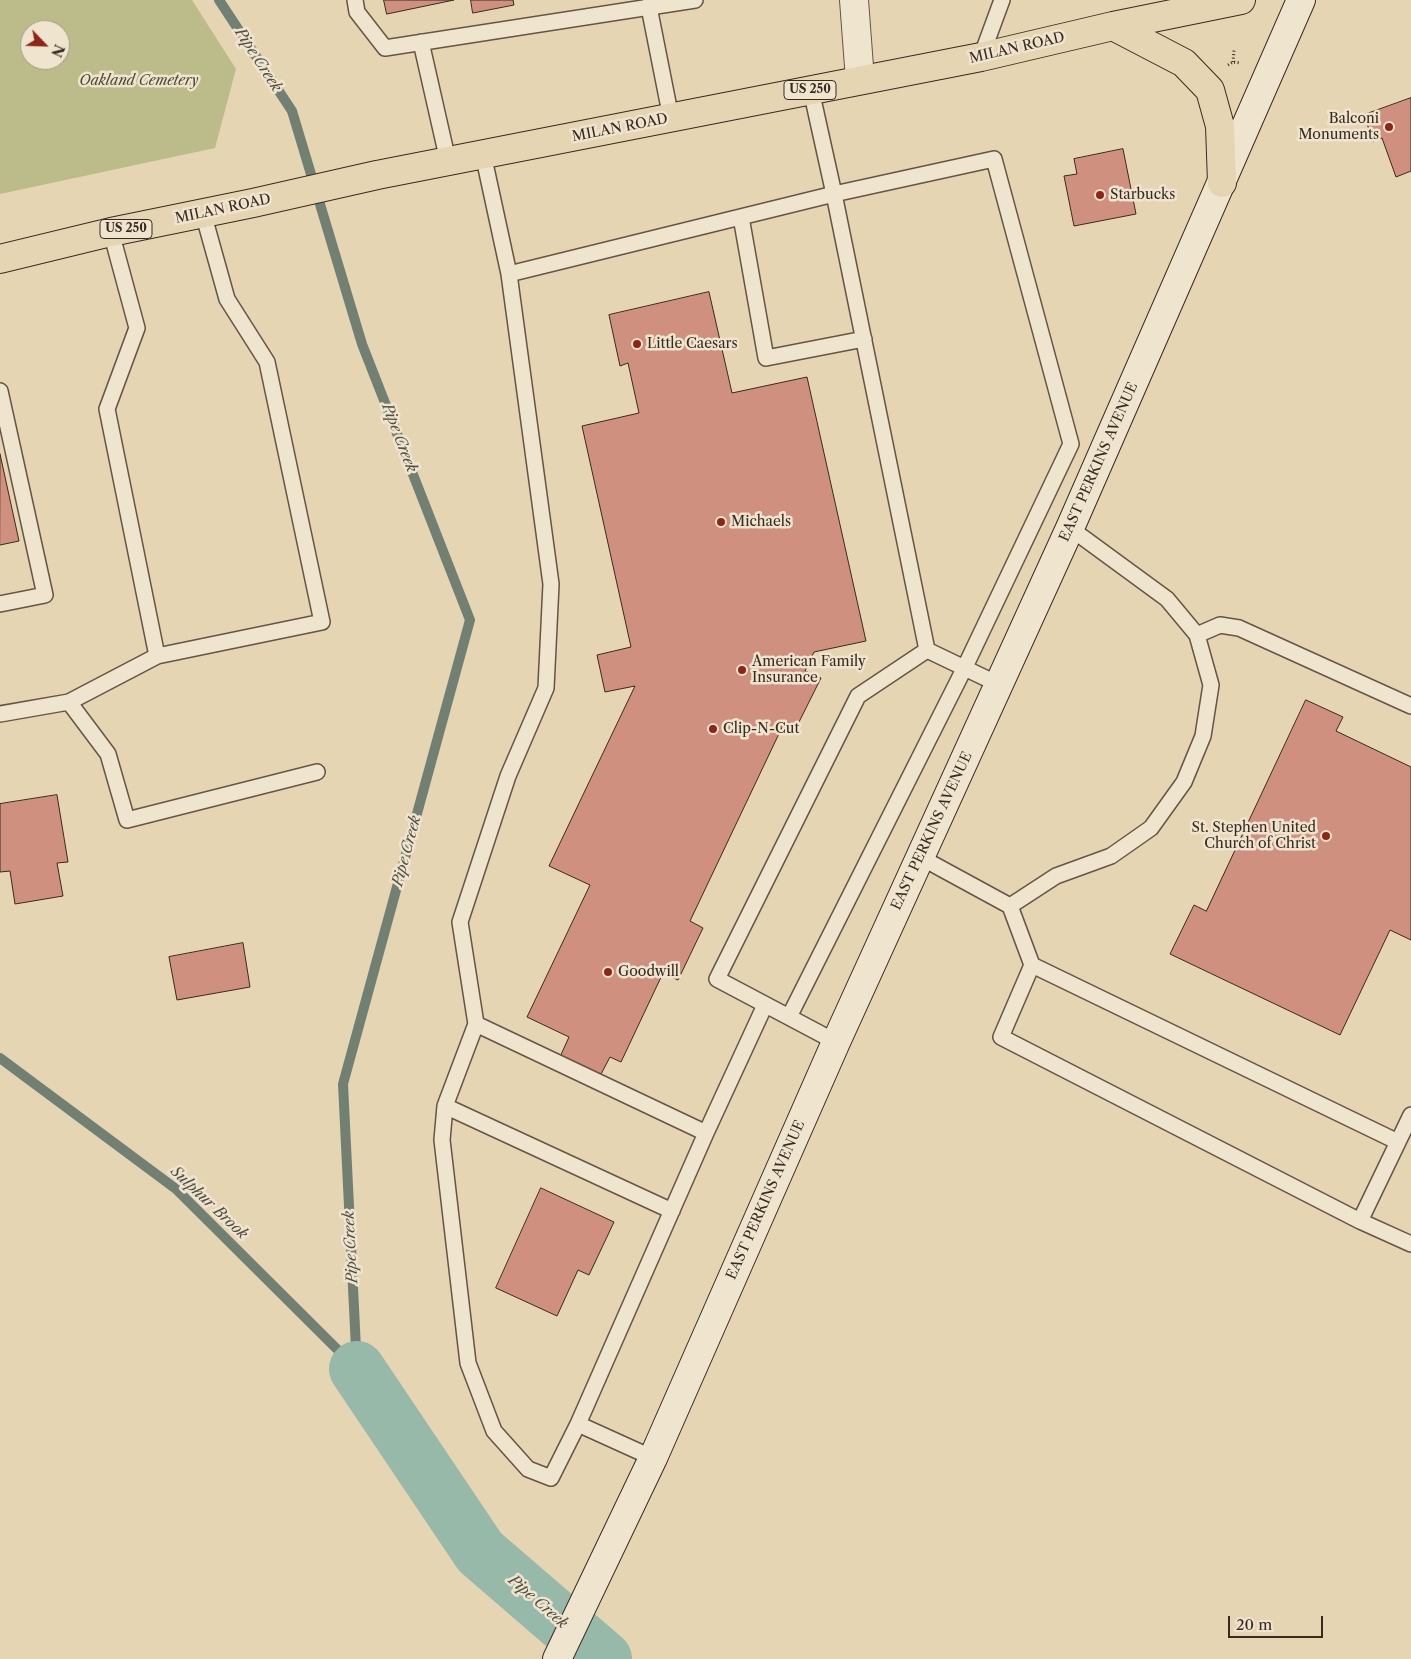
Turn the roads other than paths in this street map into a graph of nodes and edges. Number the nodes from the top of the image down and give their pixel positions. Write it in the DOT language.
graph roads {
  1 [pos="355,0"];
  2 [pos="695,0"];
  3 [pos="854,0"];
  4 [pos="1002,0"];
  5 [pos="1241,0"];
  6 [pos="1301,0"];
  7 [pos="650,3"];
  8 [pos="1113,26"];
  9 [pos="421,42"];
  10 [pos="981,57"];
  11 [pos="860,80"];
  12 [pos="811,90"];
  13 [pos="671,118"];
  14 [pos="483,154"];
  15 [pos="448,161"];
  16 [pos="1222,182"];
  17 [pos="834,194"];
  18 [pos="203,213"];
  19 [pos="740,217"];
  20 [pos="111,232"];
  21 [pos="0,259"];
  22 [pos="509,274"];
  23 [pos="864,339"];
  24 [pos="0,391"];
  25 [pos="1070,528"];
  26 [pos="0,604"];
  27 [pos="1197,635"];
  28 [pos="927,650"];
  29 [pos="157,656"];
  30 [pos="964,669"];
  31 [pos="1000,685"];
  32 [pos="69,702"];
  33 [pos="1411,706"];
  34 [pos="0,714"];
  35 [pos="317,772"];
  36 [pos="920,857"];
  37 [pos="1010,906"];
  38 [pos="1032,965"];
  39 [pos="765,1004"];
  40 [pos="789,1017"];
  41 [pos="476,1024"];
  42 [pos="836,1042"];
  43 [pos="445,1106"];
  44 [pos="1411,1115"];
  45 [pos="706,1133"];
  46 [pos="1398,1142"];
  47 [pos="672,1211"];
  48 [pos="1360,1221"];
  49 [pos="1411,1244"];
  50 [pos="578,1424"];
  51 [pos="653,1458"];
  52 [pos="557,1659"];
  1 -- 9 [label="lane"];
  2 -- 7 [label="lane"];
  3 -- 11 [label="main road"];
  4 -- 10 [label="lane"];
  5 -- 8 [label="main road, MILAN ROAD / US 250"];
  6 -- 16 [label="main road, EAST PERKINS AVENUE"];
  7 -- 9 [label="lane"];
  7 -- 13 [label="lane"];
  8 -- 10 [label="main road, MILAN ROAD / US 250"];
  8 -- 16 [label="main road"];
  9 -- 15 [label="lane"];
  10 -- 11 [label="main road, MILAN ROAD / US 250"];
  11 -- 12 [label="main road, MILAN ROAD / US 250"];
  12 -- 13 [label="main road, MILAN ROAD / US 250"];
  12 -- 17 [label="lane"];
  13 -- 14 [label="main road, MILAN ROAD / US 250"];
  14 -- 15 [label="main road, MILAN ROAD / US 250"];
  14 -- 22 [label="lane"];
  15 -- 18 [label="main road, MILAN ROAD / US 250"];
  16 -- 25 [label="main road, EAST PERKINS AVENUE"];
  17 -- 19 [label="lane"];
  17 -- 23 [label="lane"];
  17 -- 30 [label="lane"];
  18 -- 20 [label="main road, MILAN ROAD / US 250"];
  18 -- 29 [label="lane"];
  19 -- 22 [label="lane"];
  19 -- 23 [label="lane"];
  20 -- 21 [label="main road, MILAN ROAD / US 250"];
  20 -- 29 [label="lane"];
  22 -- 41 [label="lane"];
  23 -- 28 [label="lane"];
  24 -- 26 [label="lane"];
  25 -- 27 [label="lane"];
  25 -- 31 [label="main road, EAST PERKINS AVENUE"];
  27 -- 33 [label="lane"];
  27 -- 37 [label="lane"];
  28 -- 30 [label="lane"];
  28 -- 39 [label="lane"];
  29 -- 32 [label="lane"];
  30 -- 31 [label="lane"];
  30 -- 40 [label="lane"];
  31 -- 36 [label="main road, EAST PERKINS AVENUE"];
  32 -- 34 [label="lane"];
  32 -- 35 [label="lane"];
  36 -- 37 [label="lane"];
  36 -- 42 [label="main road, EAST PERKINS AVENUE"];
  37 -- 38 [label="lane"];
  38 -- 46 [label="lane"];
  38 -- 48 [label="lane"];
  39 -- 40 [label="lane"];
  39 -- 45 [label="lane"];
  40 -- 42 [label="lane"];
  41 -- 43 [label="lane"];
  41 -- 45 [label="lane"];
  42 -- 51 [label="main road, EAST PERKINS AVENUE"];
  43 -- 47 [label="lane"];
  43 -- 50 [label="lane"];
  44 -- 46 [label="lane"];
  45 -- 47 [label="lane"];
  46 -- 48 [label="lane"];
  47 -- 50 [label="lane"];
  48 -- 49 [label="lane"];
  50 -- 51 [label="lane"];
  51 -- 52 [label="main road, EAST PERKINS AVENUE"];
}
